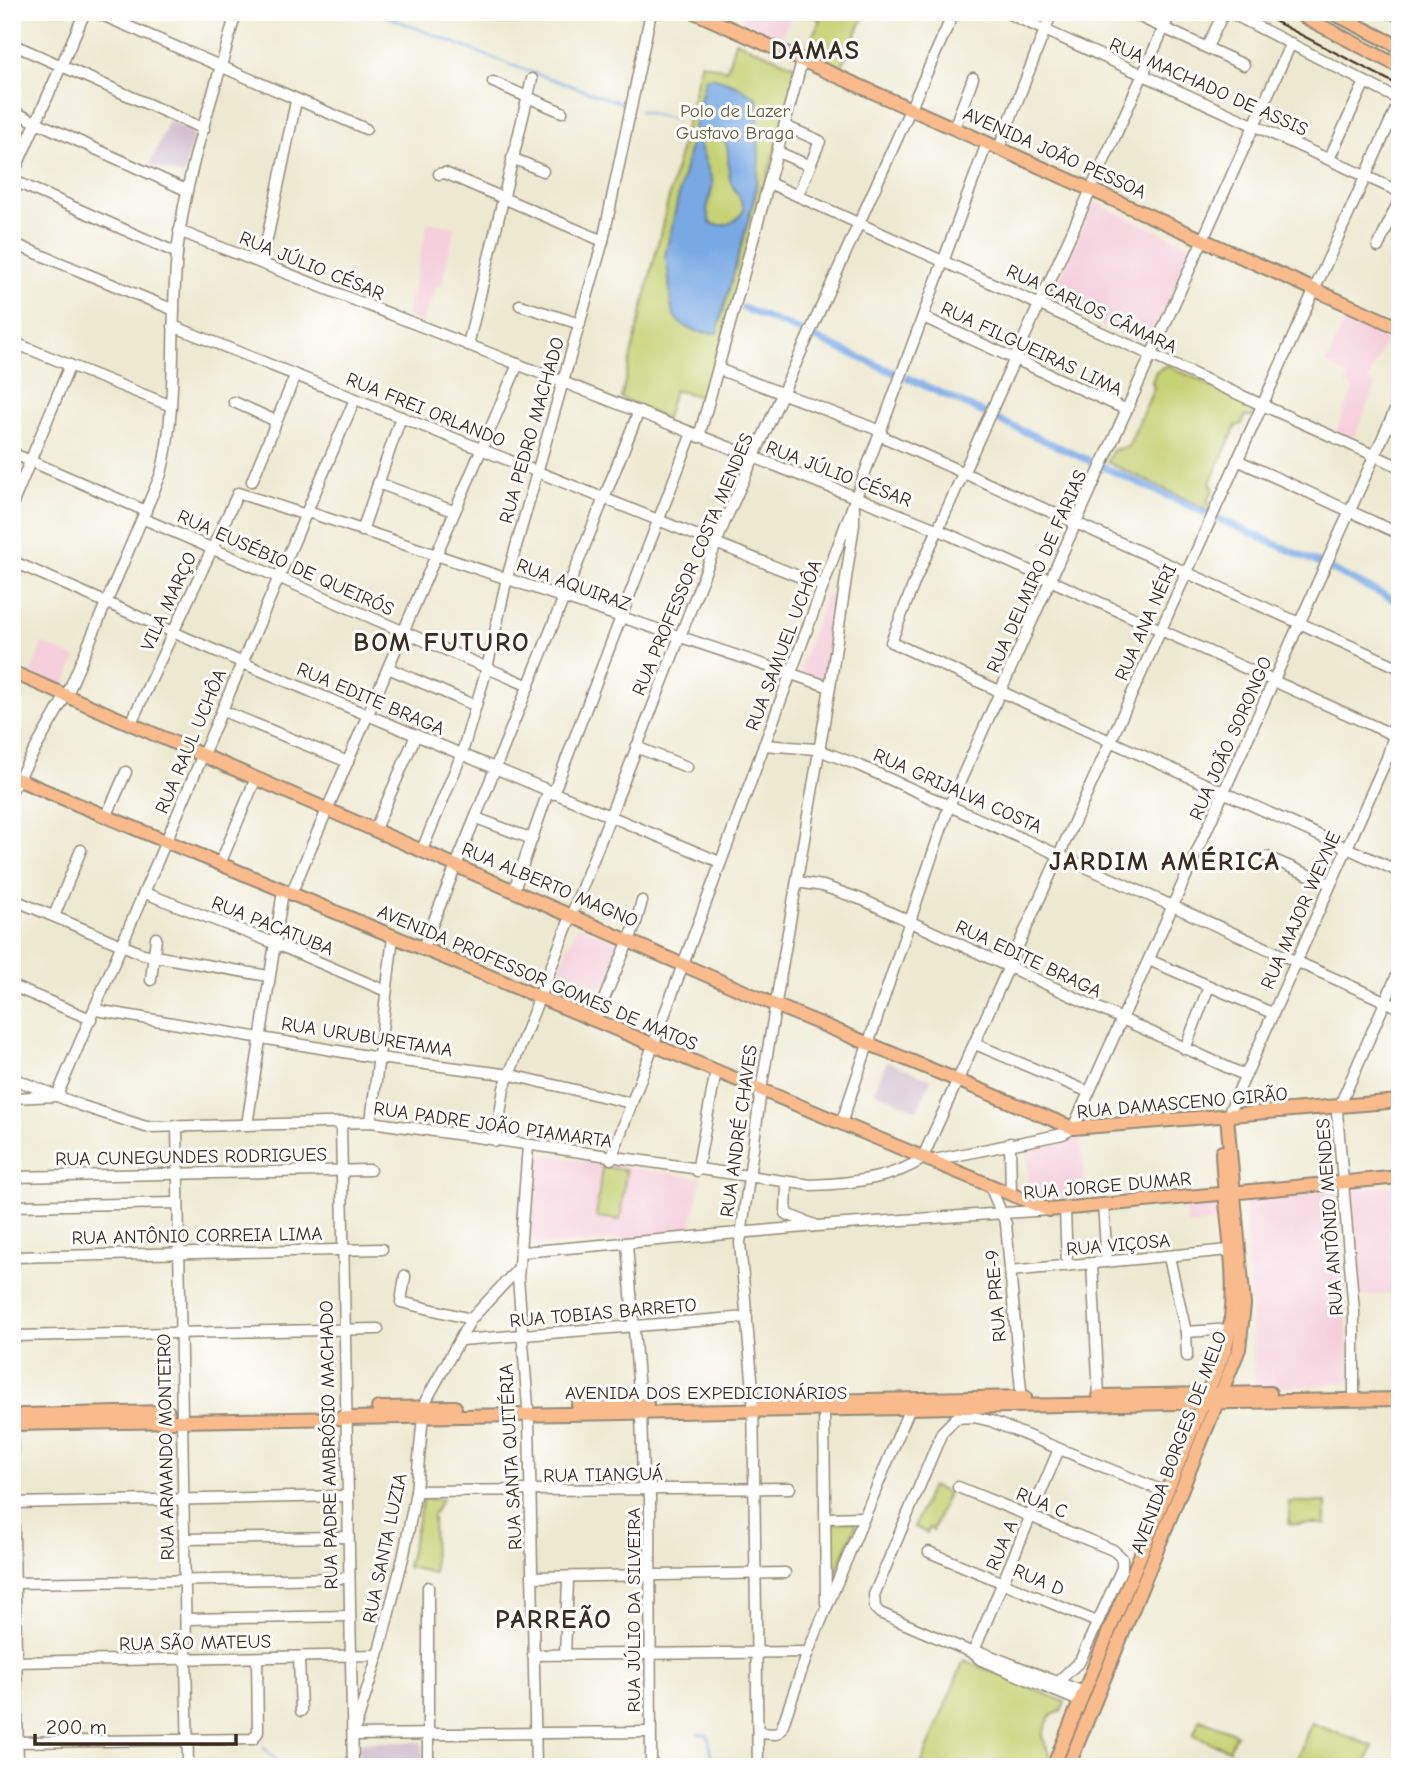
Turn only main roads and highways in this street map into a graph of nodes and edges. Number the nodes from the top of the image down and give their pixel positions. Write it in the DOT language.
graph roads {
  1 [pos="694,12"];
  2 [pos="1331,12"];
  3 [pos="1300,13"];
  4 [pos="1400,47"];
  5 [pos="1400,66"];
  6 [pos="1400,328"];
  7 [pos="12,673"];
  8 [pos="14,782"];
  9 [pos="1400,1101"];
  10 [pos="1224,1117"];
  11 [pos="1073,1128"];
  12 [pos="1400,1177"];
  13 [pos="1228,1193"];
  14 [pos="1049,1210"];
  15 [pos="1400,1391"];
  16 [pos="1204,1398"];
  17 [pos="1220,1398"];
  18 [pos="1400,1399"];
  19 [pos="1022,1401"];
  20 [pos="824,1406"];
  21 [pos="12,1415"];
  22 [pos="181,1415"];
  23 [pos="12,1425"];
  24 [pos="1154,1540"];
  25 [pos="1068,1729"];
  26 [pos="1075,1750"];
  27 [pos="1053,1767"];
  28 [pos="1068,1767"];
  1 -- 6 [label="main road, AVENIDA JOÃO PESSOA"];
  2 -- 4 [label="main road"];
  3 -- 5 [label="main road"];
  7 -- 11 [label="main road, RUA ALBERTO MAGNO"];
  8 -- 14 [label="main road, AVENIDA PROFESSOR GOMES DE MATOS"];
  9 -- 10 [label="main road, RUA DAMASCENO GIRÃO"];
  10 -- 11 [label="main road, RUA DAMASCENO GIRÃO"];
  10 -- 13 [label="main road, AVENIDA BORGES DE MELO"];
  12 -- 13 [label="main road, RUA JORGE DUMAR"];
  13 -- 14 [label="main road, RUA JORGE DUMAR"];
  13 -- 16 [label="main road, AVENIDA BORGES DE MELO"];
  13 -- 17 [label="main road, AVENIDA BORGES DE MELO"];
  15 -- 17 [label="main road, AVENIDA DOS EXPEDICIONÁRIOS"];
  16 -- 17 [label="main road, AVENIDA DOS EXPEDICIONÁRIOS"];
  16 -- 19 [label="main road, AVENIDA DOS EXPEDICIONÁRIOS"];
  16 -- 19 [label="main road, AVENIDA DOS EXPEDICIONÁRIOS"];
  16 -- 24 [label="main road, AVENIDA BORGES DE MELO"];
  17 -- 18 [label="main road, AVENIDA DOS EXPEDICIONÁRIOS"];
  17 -- 24 [label="main road, AVENIDA BORGES DE MELO"];
  19 -- 20 [label="main road, AVENIDA DOS EXPEDICIONÁRIOS"];
  19 -- 20 [label="main road, AVENIDA DOS EXPEDICIONÁRIOS"];
  20 -- 22 [label="main road, AVENIDA DOS EXPEDICIONÁRIOS"];
  21 -- 22 [label="main road, AVENIDA DOS EXPEDICIONÁRIOS"];
  22 -- 23 [label="main road, AVENIDA DOS EXPEDICIONÁRIOS"];
  24 -- 25 [label="main road, AVENIDA BORGES DE MELO"];
  24 -- 26 [label="main road, AVENIDA BORGES DE MELO"];
  25 -- 26 [label="main road"];
  25 -- 27 [label="main road, AVENIDA BORGES DE MELO"];
  26 -- 28 [label="main road, AVENIDA BORGES DE MELO"];
}
